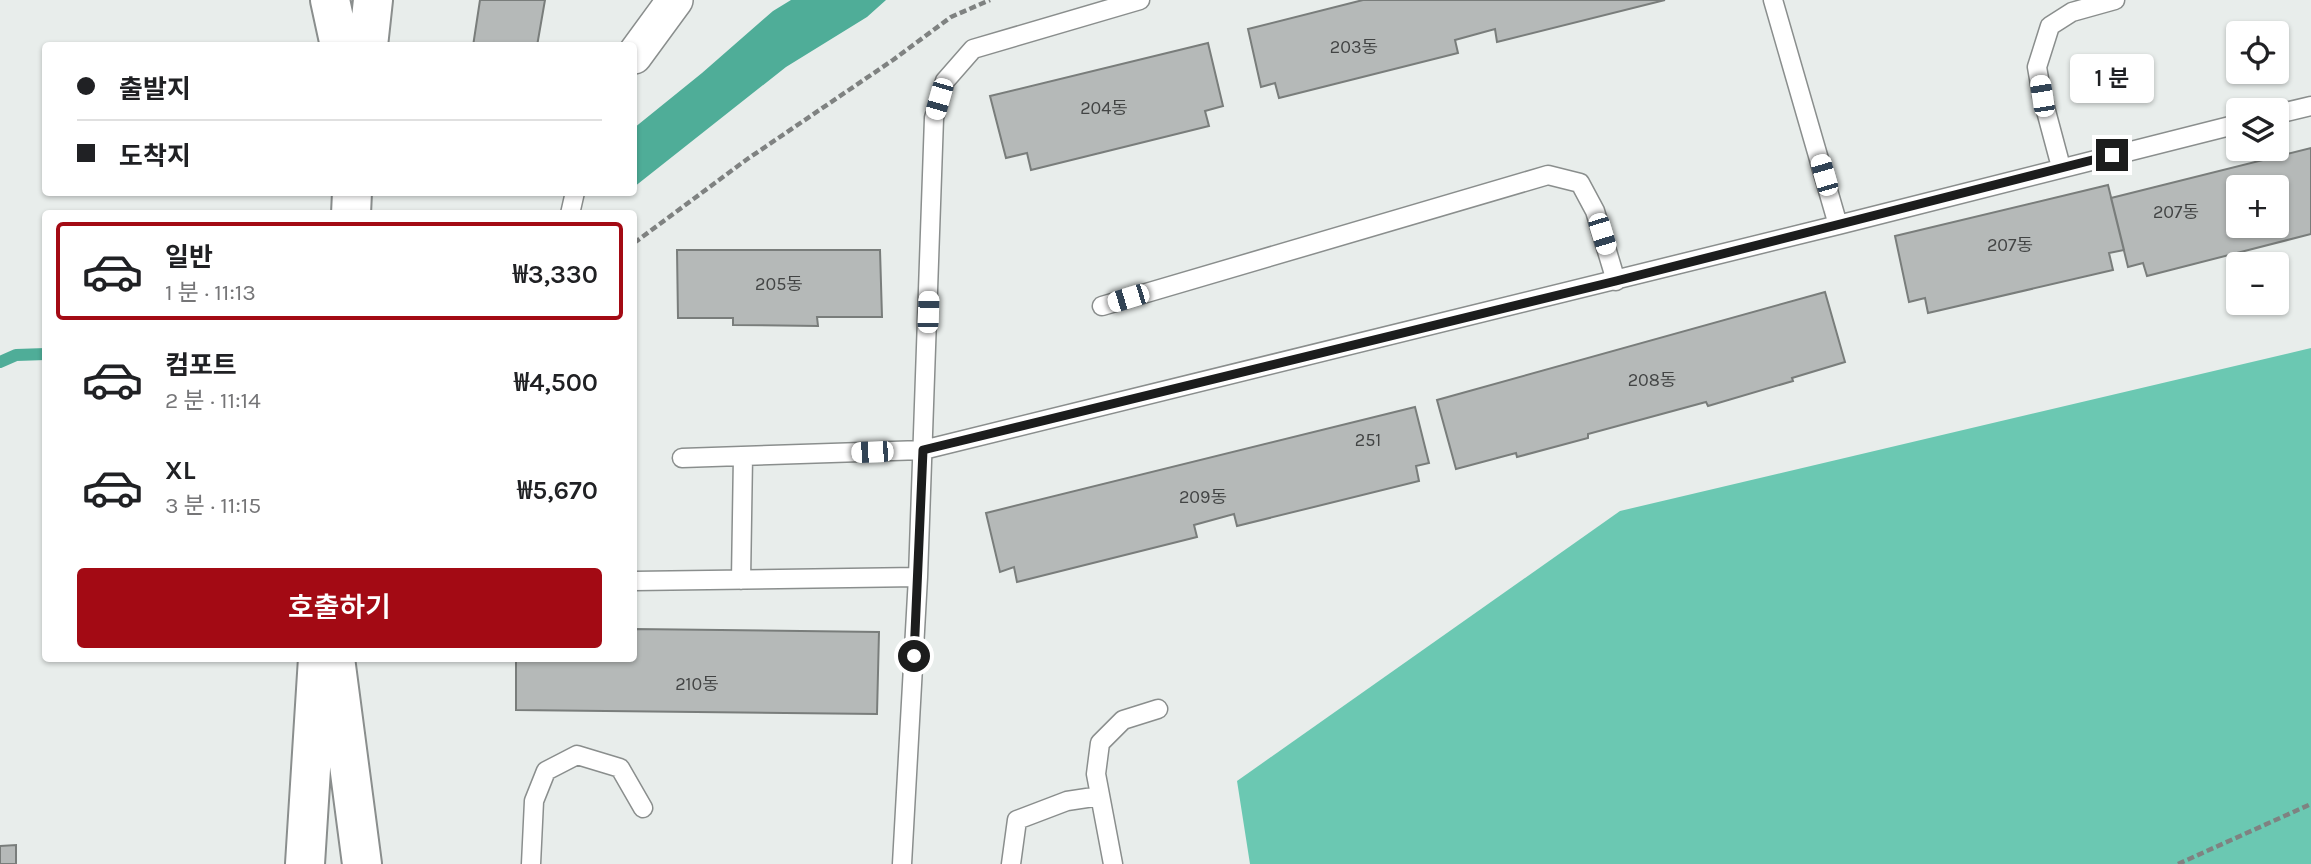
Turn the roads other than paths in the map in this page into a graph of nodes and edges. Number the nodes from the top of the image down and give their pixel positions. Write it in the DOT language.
graph roads {
  1 [pos="330,0"];
  2 [pos="373,0"];
  3 [pos="675,0"];
  4 [pos="1140,0"];
  5 [pos="1773,0"];
  6 [pos="2115,0"];
  7 [pos="340,42"];
  8 [pos="368,42"];
  9 [pos="637,52"];
  10 [pos="2311,106"];
  11 [pos="2289,111"];
  12 [pos="2226,127"];
  13 [pos="2061,167"];
  14 [pos="1838,225"];
  15 [pos="1616,281"];
  16 [pos="1102,306"];
  17 [pos="923,450"];
  18 [pos="743,456"];
  19 [pos="681,458"];
  20 [pos="918,577"];
  21 [pos="741,580"];
  22 [pos="637,581"];
  23 [pos="318,662"];
  24 [pos="336,662"];
  25 [pos="1157,709"];
  26 [pos="1100,796"];
  27 [pos="643,808"];
  28 [pos="304,864"];
  29 [pos="362,864"];
  30 [pos="531,864"];
  31 [pos="902,864"];
  32 [pos="1011,864"];
  33 [pos="1113,864"];
  1 -- 7 [label="main road"];
  2 -- 8 [label="main road"];
  3 -- 9 [label="street"];
  4 -- 17 [label="lane"];
  5 -- 14 [label="lane"];
  6 -- 13 [label="lane"];
  10 -- 11 [label="lane"];
  12 -- 13 [label="lane"];
  13 -- 14 [label="lane"];
  14 -- 15 [label="lane"];
  15 -- 16 [label="lane"];
  15 -- 17 [label="lane"];
  17 -- 18 [label="lane"];
  17 -- 20 [label="lane"];
  18 -- 19 [label="lane"];
  18 -- 21 [label="lane"];
  20 -- 21 [label="lane"];
  20 -- 31 [label="lane"];
  21 -- 22 [label="lane"];
  23 -- 28 [label="main road"];
  24 -- 29 [label="main road"];
  25 -- 26 [label="lane"];
  26 -- 32 [label="lane"];
  26 -- 33 [label="lane"];
  27 -- 30 [label="lane"];
}
